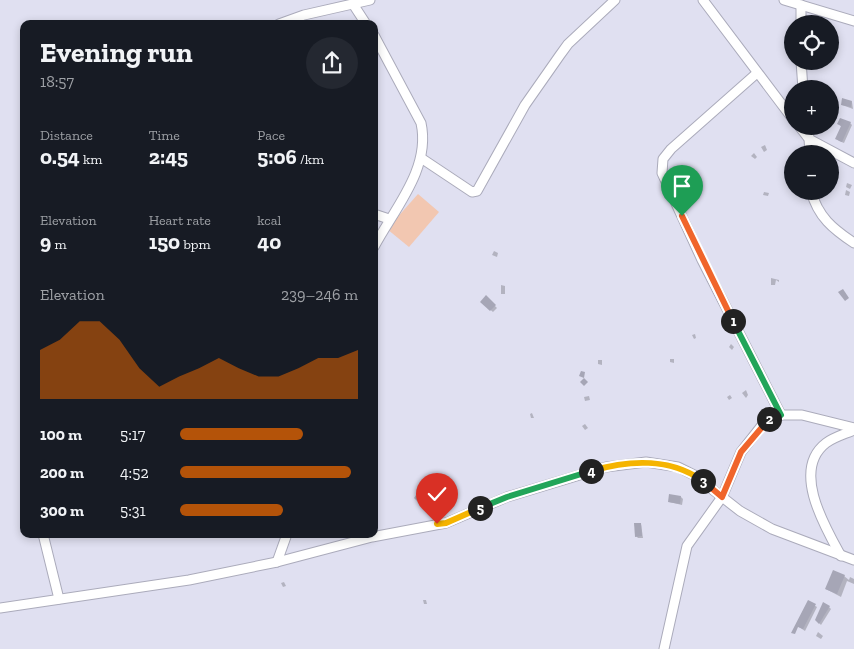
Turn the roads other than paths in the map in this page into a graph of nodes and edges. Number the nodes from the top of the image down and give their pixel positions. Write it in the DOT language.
graph roads {
  1 [pos="370,0"];
  2 [pos="615,0"];
  3 [pos="703,0"];
  4 [pos="784,0"];
  5 [pos="353,4"];
  6 [pos="801,5"];
  7 [pos="801,15"];
  8 [pos="290,20"];
  9 [pos="363,20"];
  10 [pos="854,21"];
  11 [pos="378,42"];
  12 [pos="757,73"];
  13 [pos="784,108"];
  14 [pos="806,135"];
  15 [pos="809,135"];
  16 [pos="809,139"];
  17 [pos="809,145"];
  18 [pos="421,158"];
  19 [pos="854,163"];
  20 [pos="814,200"];
  21 [pos="378,215"];
  22 [pos="389,219"];
  23 [pos="378,240"];
  24 [pos="854,243"];
  25 [pos="781,415"];
  26 [pos="854,429"];
  27 [pos="722,497"];
  28 [pos="378,537"];
  29 [pos="44,538"];
  30 [pos="286,538"];
  31 [pos="372,538"];
  32 [pos="841,556"];
  33 [pos="854,560"];
  34 [pos="277,562"];
  35 [pos="59,599"];
  36 [pos="0,608"];
  37 [pos="664,649"];
  1 -- 5 [label="street"];
  2 -- 18 [label="street"];
  3 -- 12 [label="street"];
  4 -- 6 [label="street"];
  5 -- 8 [label="street"];
  5 -- 9 [label="street"];
  6 -- 7 [label="street"];
  6 -- 10 [label="street"];
  11 -- 18 [label="street"];
  12 -- 13 [label="street"];
  12 -- 25 [label="street"];
  14 -- 16 [label="street"];
  15 -- 16 [label="street"];
  16 -- 17 [label="street"];
  16 -- 19 [label="street"];
  18 -- 22 [label="street"];
  20 -- 24 [label="street"];
  21 -- 22 [label="street"];
  22 -- 23 [label="street"];
  25 -- 26 [label="street"];
  25 -- 27 [label="street"];
  26 -- 32 [label="street"];
  27 -- 28 [label="street"];
  27 -- 32 [label="street"];
  27 -- 37 [label="street"];
  29 -- 35 [label="street"];
  30 -- 34 [label="street"];
  31 -- 34 [label="street"];
  32 -- 33 [label="street"];
  34 -- 35 [label="street"];
  35 -- 36 [label="street"];
}
